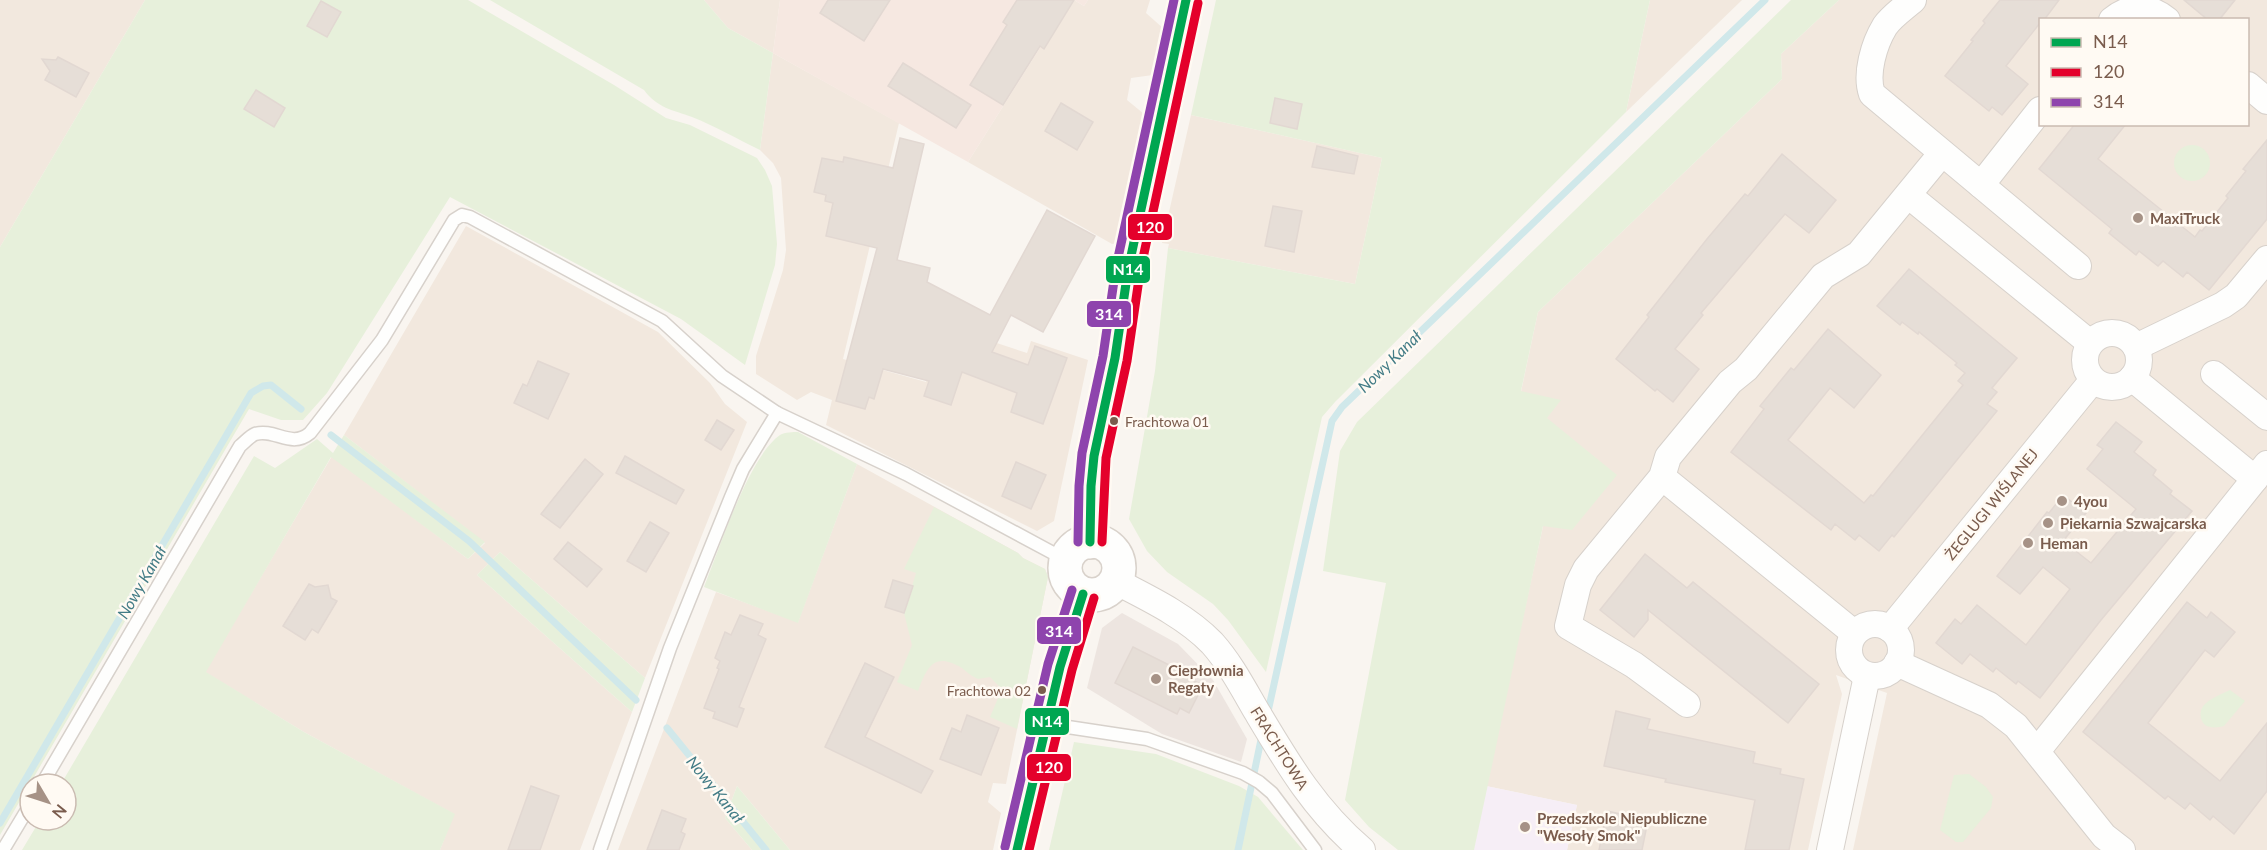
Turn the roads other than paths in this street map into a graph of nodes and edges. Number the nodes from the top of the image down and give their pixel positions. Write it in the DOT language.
graph roads {
  1 [pos="1186,0"];
  2 [pos="1913,0"];
  3 [pos="2115,18"];
  4 [pos="2164,18"];
  5 [pos="2249,87"];
  6 [pos="2267,101"];
  7 [pos="2039,111"];
  8 [pos="1942,153"];
  9 [pos="1981,185"];
  10 [pos="1908,195"];
  11 [pos="2267,259"];
  12 [pos="2079,266"];
  13 [pos="2090,343"];
  14 [pos="2136,347"];
  15 [pos="2214,374"];
  16 [pos="2132,378"];
  17 [pos="2093,380"];
  18 [pos="777,413"];
  19 [pos="2267,417"];
  20 [pos="2261,472"];
  21 [pos="1662,477"];
  22 [pos="1078,551"];
  23 [pos="1115,581"];
  24 [pos="1083,594"];
  25 [pos="1890,629"];
  26 [pos="1854,633"];
  27 [pos="1897,663"];
  28 [pos="1867,676"];
  29 [pos="1687,704"];
  30 [pos="1047,724"];
  31 [pos="2037,751"];
  32 [pos="49,772"];
  33 [pos="18,825"];
  34 [pos="2106,845"];
  35 [pos="3,850"];
  36 [pos="600,850"];
  37 [pos="1017,850"];
  38 [pos="1315,850"];
  39 [pos="1362,850"];
  40 [pos="1830,850"];
  1 -- 22 [label="street"];
  2 -- 8 [label="street"];
  3 -- 4 [label="street"];
  5 -- 6 [label="street"];
  7 -- 9 [label="street"];
  8 -- 9 [label="street"];
  8 -- 10 [label="street"];
  9 -- 12 [label="street"];
  10 -- 13 [label="street"];
  10 -- 21 [label="street"];
  11 -- 14 [label="street"];
  13 -- 14 [label="street"];
  13 -- 17 [label="street"];
  14 -- 16 [label="street"];
  15 -- 19 [label="street"];
  16 -- 17 [label="street"];
  16 -- 20 [label="street"];
  17 -- 25 [label="street, ŻEGLUGI WIŚLANEJ"];
  18 -- 22 [label="lane"];
  18 -- 32 [label="lane"];
  18 -- 36 [label="lane"];
  20 -- 31 [label="street"];
  21 -- 26 [label="street"];
  21 -- 29 [label="street"];
  22 -- 23 [label="street"];
  22 -- 24 [label="street"];
  23 -- 24 [label="street"];
  23 -- 39 [label="street, FRACHTOWA"];
  24 -- 30 [label="street"];
  25 -- 26 [label="street"];
  25 -- 27 [label="street"];
  26 -- 28 [label="street"];
  27 -- 28 [label="street"];
  27 -- 31 [label="street"];
  28 -- 40 [label="street"];
  30 -- 37 [label="street"];
  30 -- 38 [label="lane"];
  31 -- 34 [label="street"];
  33 -- 35 [label="lane"];
}
